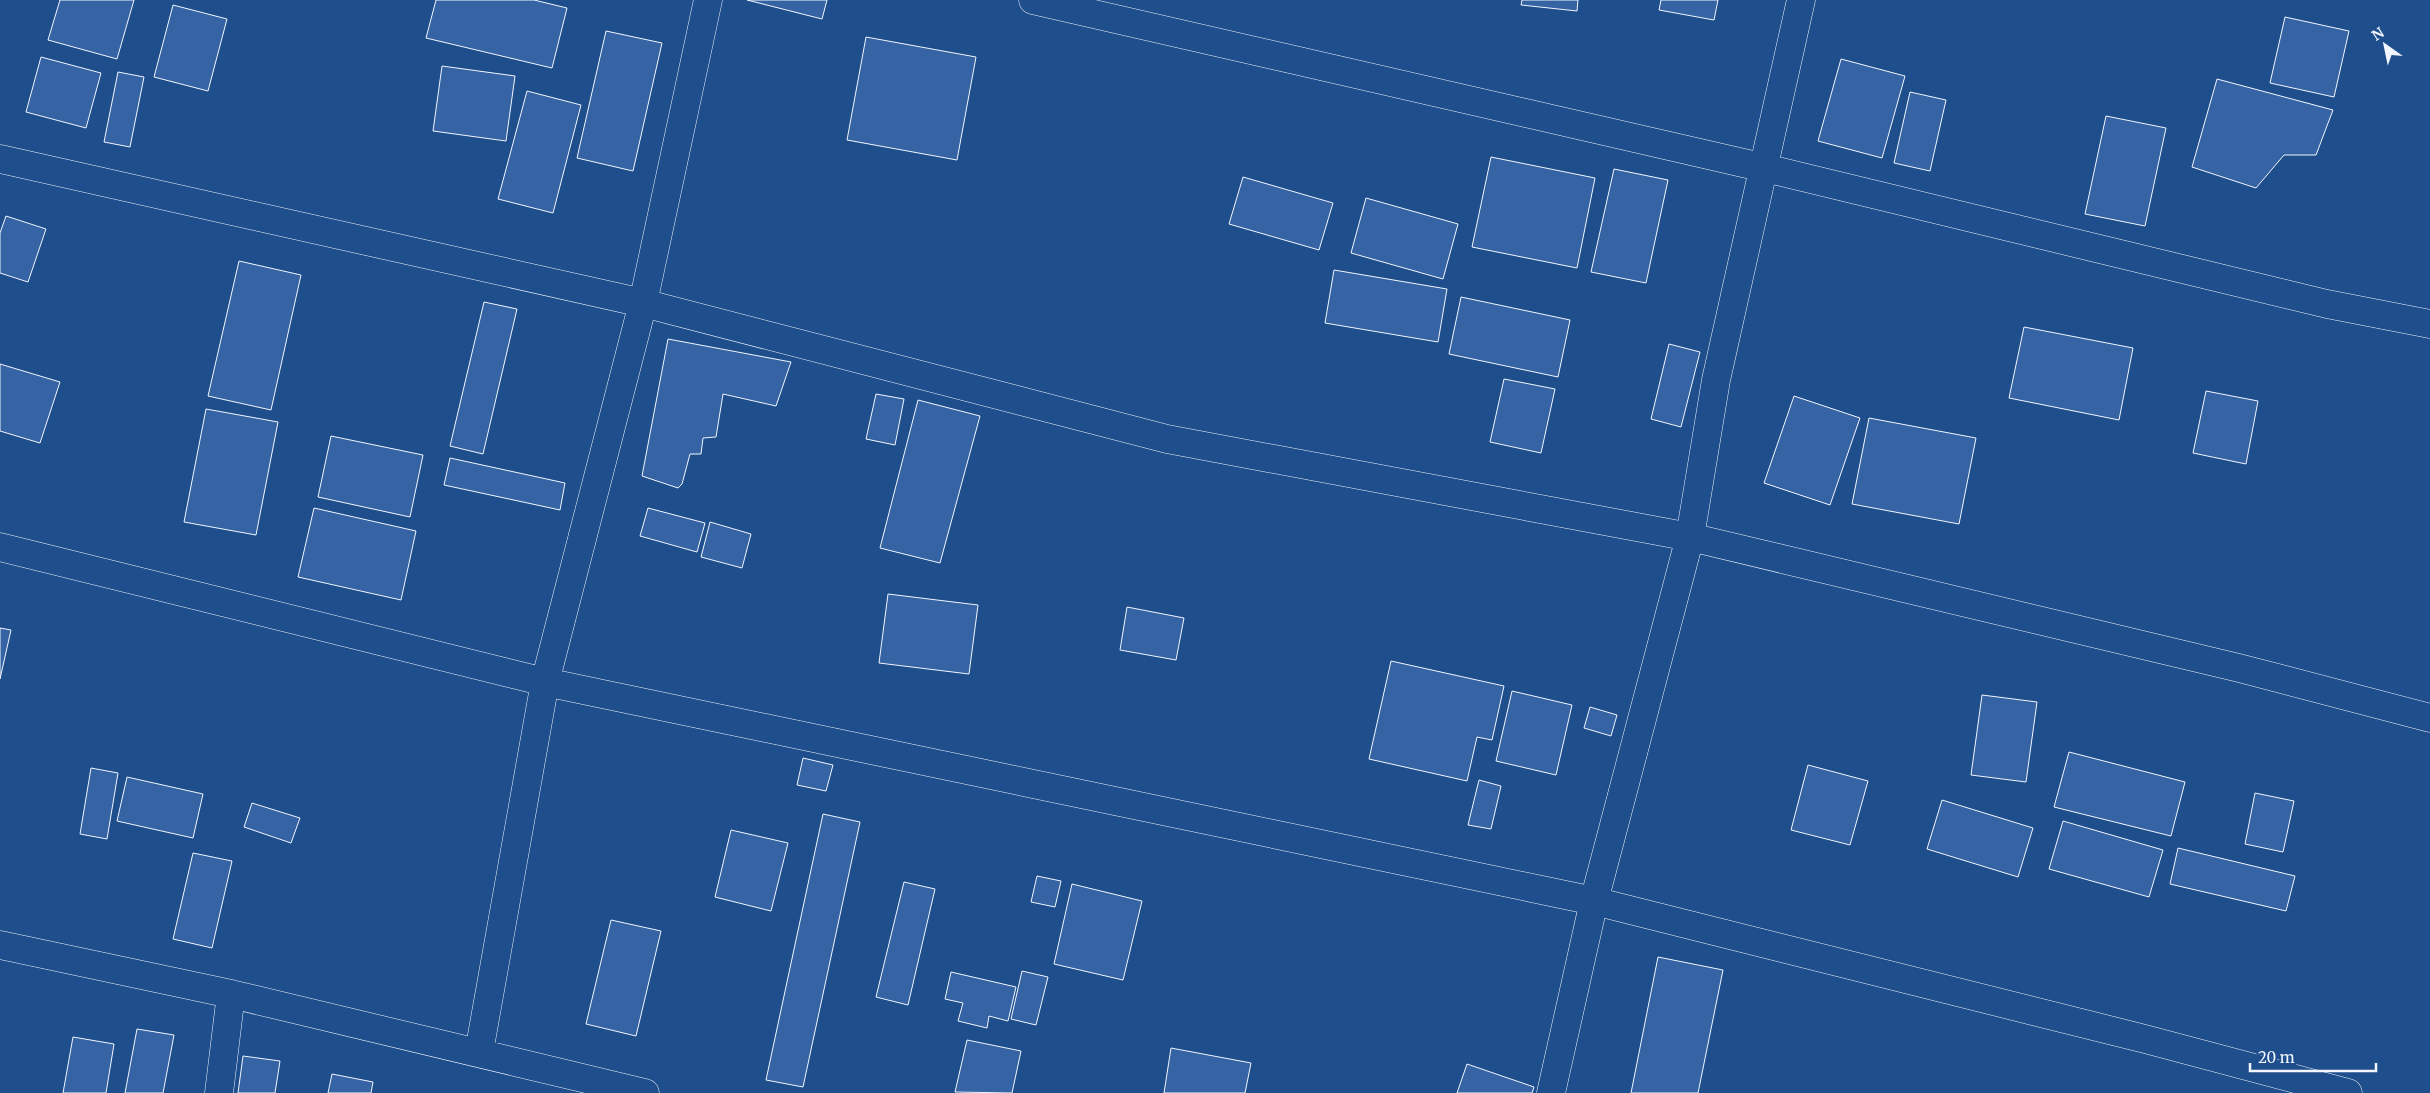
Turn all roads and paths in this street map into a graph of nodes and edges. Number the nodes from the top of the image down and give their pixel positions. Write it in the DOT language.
graph roads {
  1 [pos="708,0"];
  2 [pos="1033,0"];
  3 [pos="1801,0"];
  4 [pos="0,159"];
  5 [pos="1765,168"];
  6 [pos="643,302"];
  7 [pos="2430,324"];
  8 [pos="1690,537"];
  9 [pos="0,547"];
  10 [pos="546,682"];
  11 [pos="2430,718"];
  12 [pos="1594,901"];
  13 [pos="0,945"];
  14 [pos="231,994"];
  15 [pos="479,1052"];
  16 [pos="218,1093"];
  17 [pos="645,1093"];
  18 [pos="1551,1093"];
  19 [pos="2348,1093"];
  1 -- 6 [label="street"];
  2 -- 5 [label="street"];
  3 -- 5 [label="street"];
  4 -- 6 [label="street"];
  5 -- 7 [label="street"];
  5 -- 8 [label="street"];
  6 -- 8 [label="street"];
  6 -- 10 [label="street"];
  8 -- 11 [label="street"];
  8 -- 12 [label="street"];
  9 -- 10 [label="street"];
  10 -- 12 [label="street"];
  10 -- 15 [label="street"];
  12 -- 18 [label="street"];
  12 -- 19 [label="street"];
  13 -- 14 [label="street"];
  14 -- 15 [label="street"];
  14 -- 16 [label="street"];
  15 -- 17 [label="street"];
}
